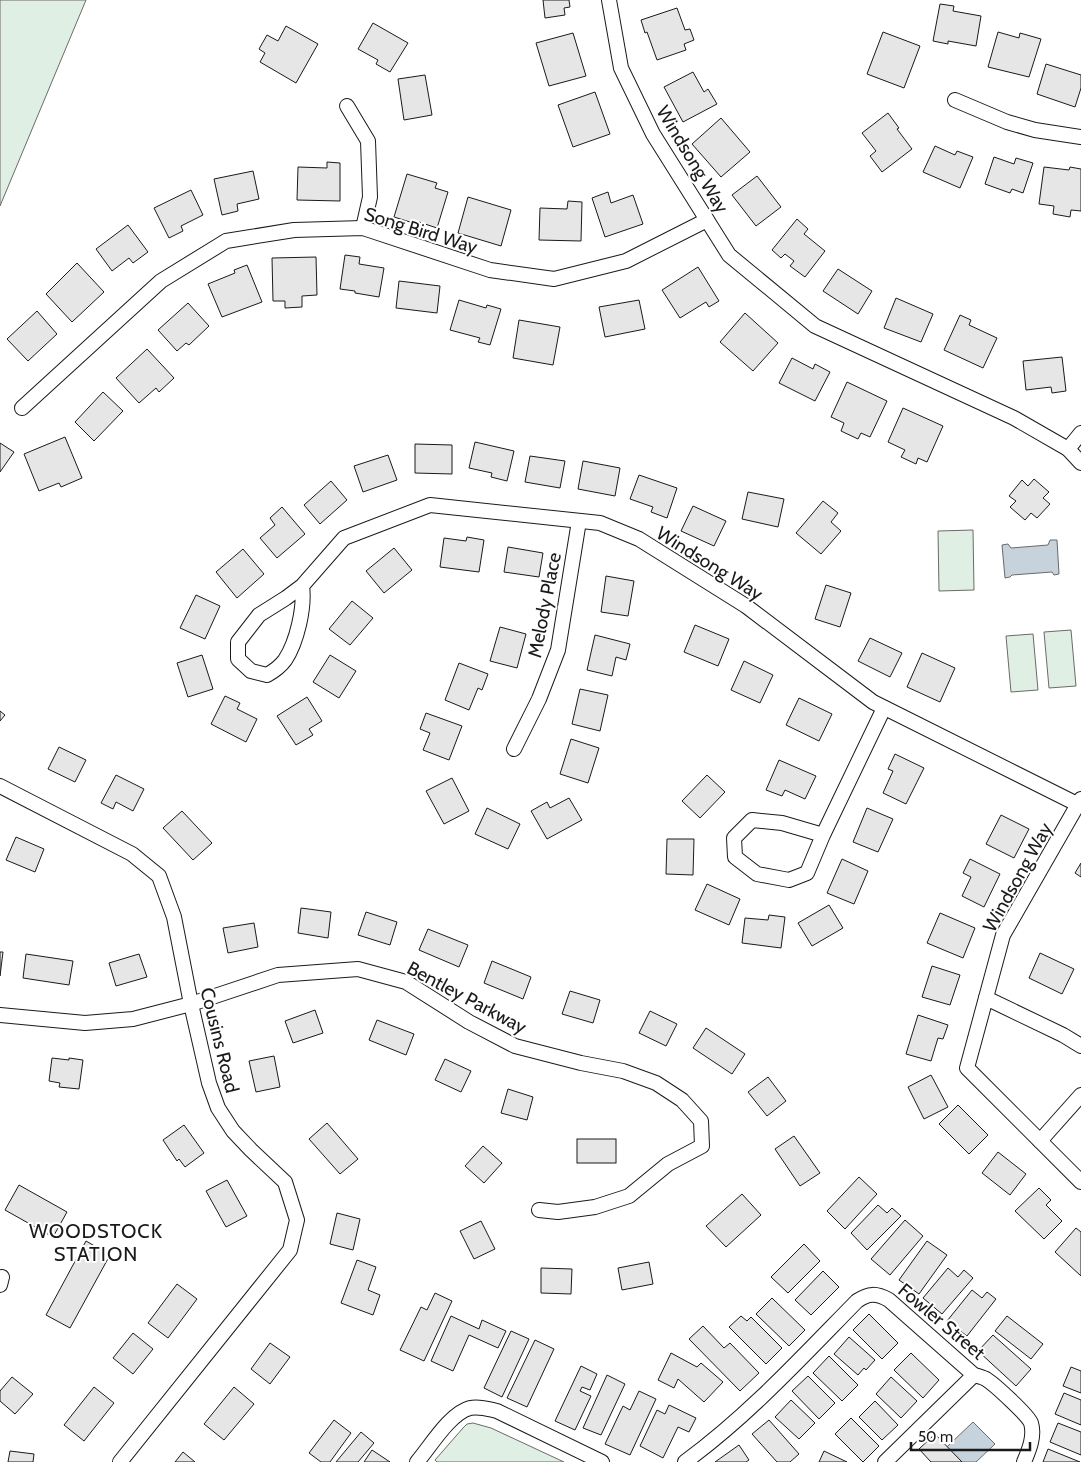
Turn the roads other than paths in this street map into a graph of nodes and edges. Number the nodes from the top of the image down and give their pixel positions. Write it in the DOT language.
graph roads {
  1 [pos="609,0"];
  2 [pos="955,100"];
  3 [pos="347,106"];
  4 [pos="1081,137"];
  5 [pos="707,220"];
  6 [pos="363,228"];
  7 [pos="22,408"];
  8 [pos="1081,433"];
  9 [pos="1068,449"];
  10 [pos="1081,463"];
  11 [pos="579,521"];
  12 [pos="302,586"];
  13 [pos="884,708"];
  14 [pos="514,749"];
  15 [pos="0,786"];
  16 [pos="1080,804"];
  17 [pos="822,835"];
  18 [pos="986,998"];
  19 [pos="191,1004"];
  20 [pos="0,1015"];
  21 [pos="1081,1046"];
  22 [pos="1081,1095"];
  23 [pos="1040,1141"];
  24 [pos="1081,1182"];
  25 [pos="538,1210"];
  26 [pos="974,1375"];
  27 [pos="120,1462"];
  28 [pos="418,1462"];
  29 [pos="602,1462"];
  30 [pos="685,1462"];
  31 [pos="885,1462"];
  32 [pos="1024,1462"];
  1 -- 5 [label="street, Windsong Way"];
  2 -- 4 [label="street"];
  3 -- 6 [label="street"];
  5 -- 6 [label="street, Song Bird Way"];
  5 -- 9 [label="street, Windsong Way"];
  6 -- 7 [label="street, Song Bird Way"];
  8 -- 9 [label="street"];
  9 -- 10 [label="street, Windsong Way"];
  11 -- 12 [label="street, Windsong Way"];
  11 -- 13 [label="street, Windsong Way"];
  11 -- 14 [label="street, Melody Place"];
  12 -- 12 [label="street, Windsong Way"];
  13 -- 16 [label="street, Windsong Way"];
  13 -- 17 [label="street"];
  15 -- 19 [label="street, Cousins Road"];
  16 -- 18 [label="street, Windsong Way"];
  17 -- 17 [label="street"];
  18 -- 21 [label="street"];
  18 -- 23 [label="street, Windsong Way"];
  19 -- 20 [label="street, Bentley Parkway"];
  19 -- 25 [label="street, Bentley Parkway"];
  19 -- 27 [label="street, Cousins Road"];
  22 -- 23 [label="street"];
  23 -- 24 [label="street, Windsong Way"];
  26 -- 30 [label="street, Fowler Street"];
  26 -- 31 [label="street"];
  26 -- 32 [label="street, Fowler Street"];
  28 -- 29 [label="street"];
}
